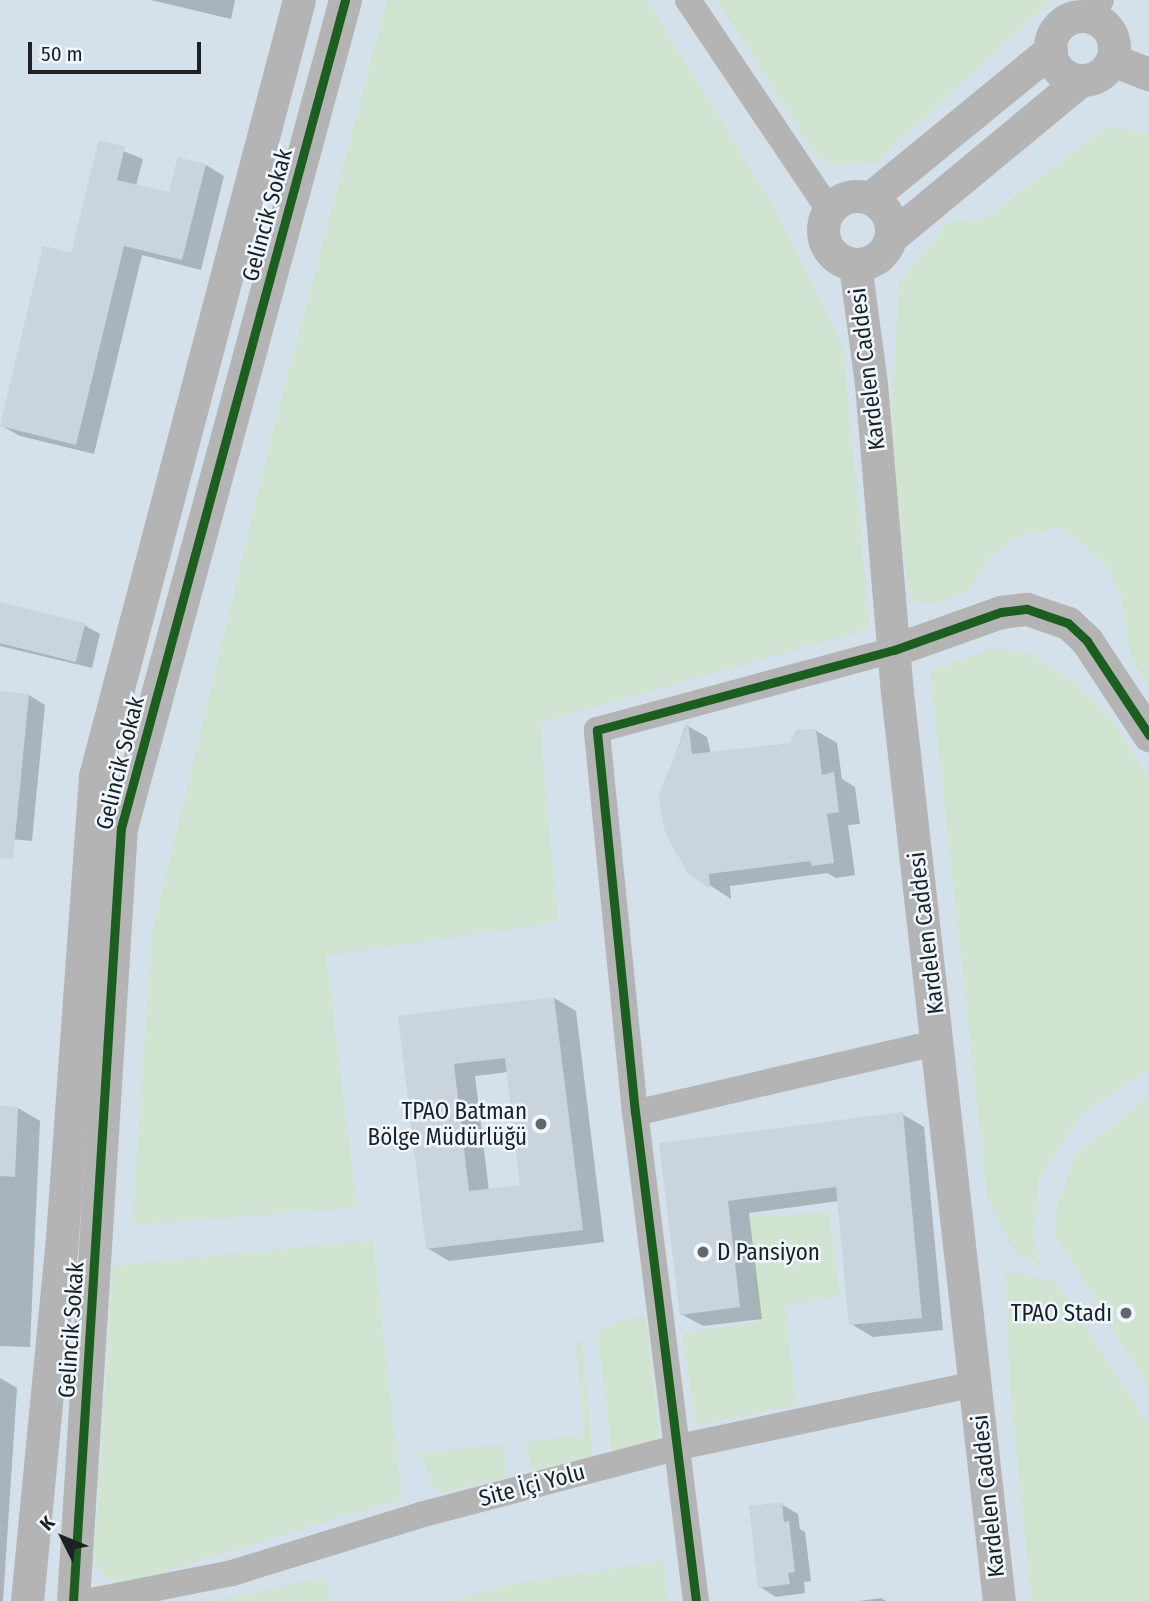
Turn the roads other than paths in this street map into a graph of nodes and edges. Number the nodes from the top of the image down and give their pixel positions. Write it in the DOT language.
graph roads {
  1 [pos="299,0"];
  2 [pos="345,0"];
  3 [pos="688,0"];
  4 [pos="1096,8"];
  5 [pos="1051,50"];
  6 [pos="1112,60"];
  7 [pos="1149,74"];
  8 [pos="1081,80"];
  9 [pos="870,198"];
  10 [pos="829,210"];
  11 [pos="891,237"];
  12 [pos="855,265"];
  13 [pos="894,650"];
  14 [pos="1149,736"];
  15 [pos="137,768"];
  16 [pos="95,776"];
  17 [pos="939,1042"];
  18 [pos="635,1113"];
  19 [pos="976,1384"];
  20 [pos="679,1447"];
  21 [pos="27,1601"];
  22 [pos="73,1601"];
  23 [pos="91,1601"];
  24 [pos="696,1601"];
  25 [pos="999,1601"];
  1 -- 16 [label="street, Gelincik Sokak"];
  2 -- 15 [label="street, Gelincik Sokak"];
  3 -- 10 [label="street"];
  4 -- 5 [label="street"];
  4 -- 6 [label="street"];
  5 -- 8 [label="street"];
  5 -- 9 [label="street"];
  6 -- 7 [label="street"];
  6 -- 8 [label="street"];
  8 -- 11 [label="street"];
  9 -- 10 [label="street"];
  9 -- 11 [label="street"];
  10 -- 12 [label="street"];
  11 -- 12 [label="street"];
  12 -- 13 [label="street, Kardelen Caddesi"];
  13 -- 14 [label="street"];
  13 -- 17 [label="street, Kardelen Caddesi"];
  13 -- 18 [label="street"];
  15 -- 16 [label="street"];
  15 -- 22 [label="street, Gelincik Sokak"];
  16 -- 21 [label="street, Gelincik Sokak"];
  17 -- 18 [label="street"];
  17 -- 19 [label="street, Kardelen Caddesi"];
  18 -- 20 [label="street"];
  19 -- 20 [label="street, Site İçi Yolu"];
  19 -- 25 [label="street, Kardelen Caddesi"];
  20 -- 23 [label="street, Site İçi Yolu"];
  20 -- 24 [label="street"];
}
